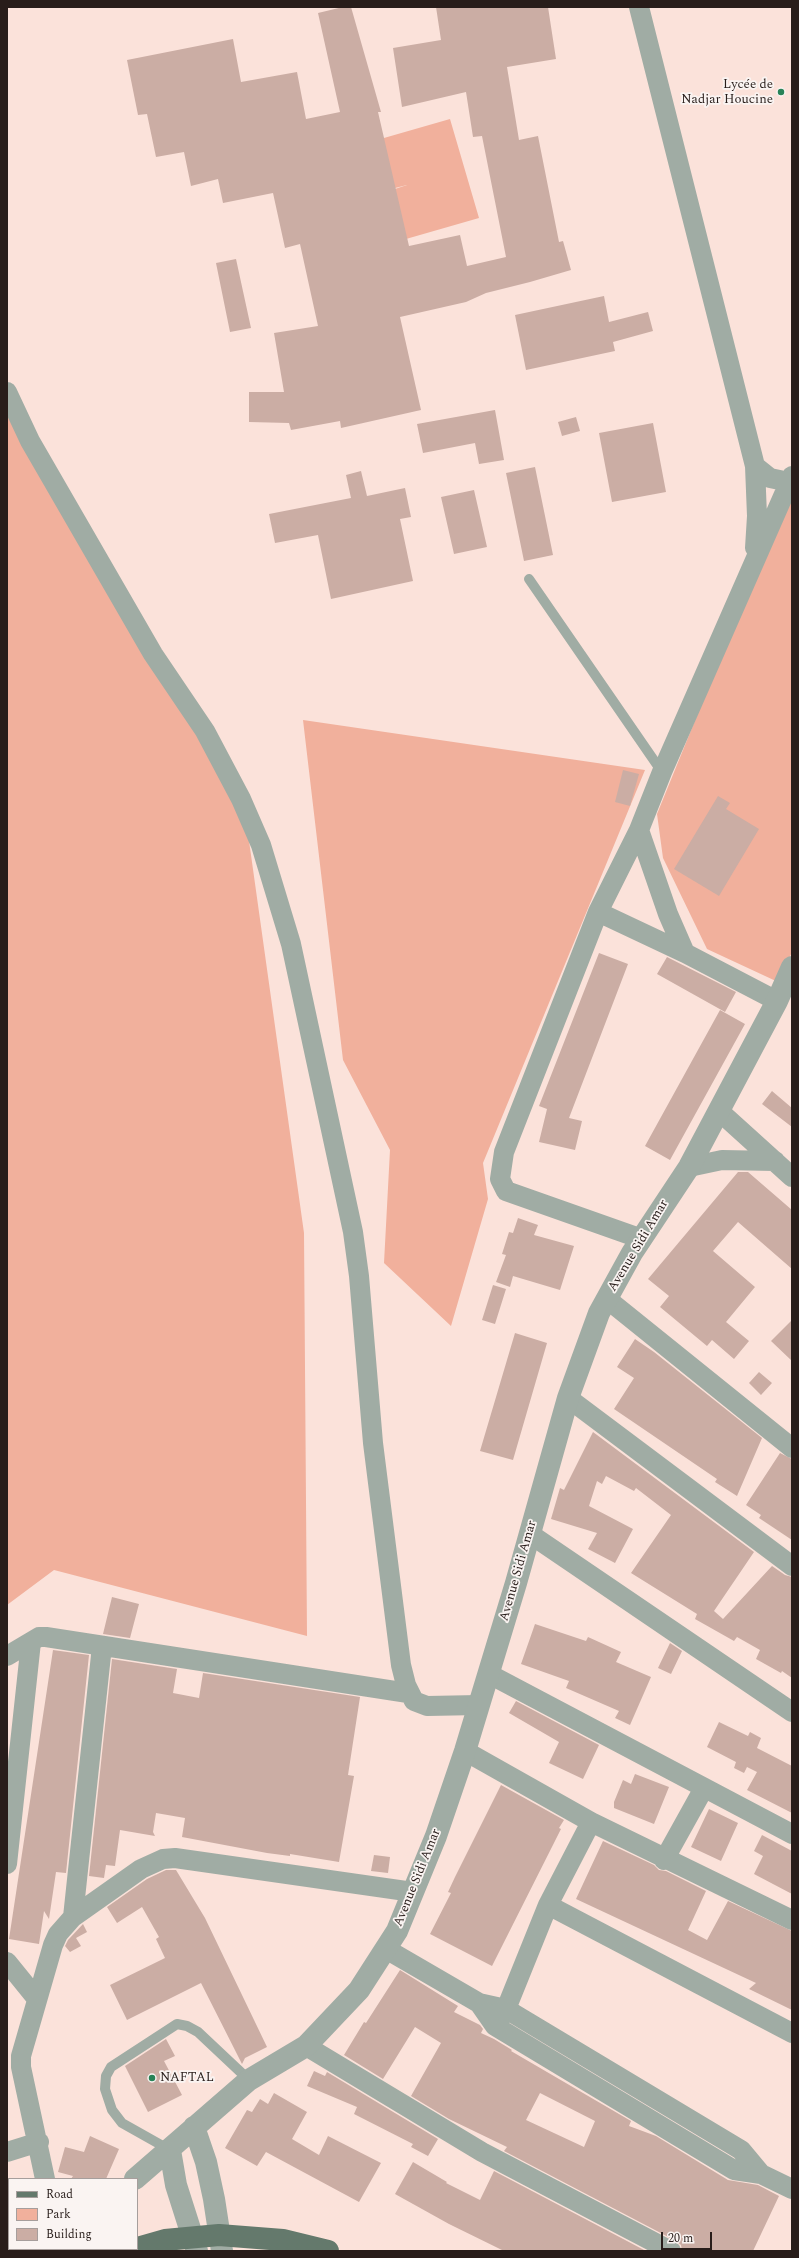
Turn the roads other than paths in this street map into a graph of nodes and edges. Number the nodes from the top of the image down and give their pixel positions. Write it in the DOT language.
graph roads {
  1 [pos="639,7"];
  2 [pos="7,392"];
  3 [pos="755,466"];
  4 [pos="791,479"];
  5 [pos="753,566"];
  6 [pos="528,579"];
  7 [pos="662,772"];
  8 [pos="639,830"];
  9 [pos="598,912"];
  10 [pos="685,953"];
  11 [pos="790,977"];
  12 [pos="777,1001"];
  13 [pos="719,1111"];
  14 [pos="775,1161"];
  15 [pos="689,1167"];
  16 [pos="792,1177"];
  17 [pos="642,1239"];
  18 [pos="607,1299"];
  19 [pos="568,1398"];
  20 [pos="792,1448"];
  21 [pos="530,1534"];
  22 [pos="792,1566"];
  23 [pos="31,1642"];
  24 [pos="102,1646"];
  25 [pos="7,1656"];
  26 [pos="489,1674"];
  27 [pos="408,1693"];
  28 [pos="479,1705"];
  29 [pos="792,1712"];
  30 [pos="465,1751"];
  31 [pos="704,1788"];
  32 [pos="591,1822"];
  33 [pos="792,1834"];
  34 [pos="664,1860"];
  35 [pos="7,1864"];
  36 [pos="413,1892"];
  37 [pos="548,1905"];
  38 [pos="73,1916"];
  39 [pos="792,1920"];
  40 [pos="386,1949"];
  41 [pos="7,1962"];
  42 [pos="37,1999"];
  43 [pos="479,2003"];
  44 [pos="506,2009"];
  45 [pos="495,2026"];
  46 [pos="792,2033"];
  47 [pos="306,2046"];
  48 [pos="14,2063"];
  49 [pos="249,2080"];
  50 [pos="194,2127"];
  51 [pos="39,2142"];
  52 [pos="170,2150"];
  53 [pos="7,2152"];
  54 [pos="761,2174"];
  55 [pos="45,2178"];
  56 [pos="136,2178"];
  57 [pos="792,2189"];
  58 [pos="221,2243"];
  59 [pos="195,2244"];
  60 [pos="138,2248"];
  61 [pos="328,2251"];
  62 [pos="671,2251"];
  1 -- 3 [label="street"];
  2 -- 27 [label="street"];
  3 -- 4 [label="street"];
  3 -- 5 [label="street"];
  4 -- 5 [label="street"];
  5 -- 7 [label="street"];
  6 -- 7 [label="lane"];
  7 -- 8 [label="street"];
  8 -- 9 [label="street"];
  8 -- 10 [label="street"];
  9 -- 10 [label="street"];
  9 -- 17 [label="street"];
  10 -- 12 [label="street"];
  11 -- 12 [label="street, Avenue Sidi Amar"];
  12 -- 13 [label="street, Avenue Sidi Amar"];
  13 -- 14 [label="street"];
  13 -- 15 [label="street, Avenue Sidi Amar"];
  14 -- 15 [label="street"];
  14 -- 16 [label="street"];
  15 -- 17 [label="street, Avenue Sidi Amar"];
  17 -- 18 [label="street, Avenue Sidi Amar"];
  18 -- 19 [label="street, Avenue Sidi Amar"];
  18 -- 20 [label="street"];
  19 -- 21 [label="street, Avenue Sidi Amar"];
  19 -- 22 [label="street"];
  21 -- 26 [label="street, Avenue Sidi Amar"];
  21 -- 29 [label="street"];
  23 -- 24 [label="street"];
  23 -- 25 [label="street"];
  23 -- 35 [label="street"];
  24 -- 27 [label="street"];
  24 -- 38 [label="street"];
  26 -- 28 [label="street, Avenue Sidi Amar"];
  26 -- 31 [label="street"];
  27 -- 28 [label="street"];
  28 -- 30 [label="street, Avenue Sidi Amar"];
  30 -- 32 [label="street"];
  30 -- 36 [label="street, Avenue Sidi Amar"];
  31 -- 33 [label="street"];
  31 -- 34 [label="street"];
  32 -- 34 [label="street"];
  32 -- 37 [label="street"];
  34 -- 39 [label="street"];
  36 -- 38 [label="street"];
  36 -- 40 [label="street, Avenue Sidi Amar"];
  37 -- 44 [label="street"];
  37 -- 46 [label="street"];
  38 -- 42 [label="street"];
  40 -- 43 [label="street"];
  40 -- 47 [label="street, Avenue Sidi Amar"];
  41 -- 42 [label="street"];
  42 -- 48 [label="street"];
  43 -- 44 [label="street"];
  43 -- 45 [label="street"];
  44 -- 45 [label="street"];
  44 -- 54 [label="street"];
  45 -- 54 [label="street"];
  47 -- 49 [label="street, Avenue Sidi Amar"];
  47 -- 62 [label="street"];
  48 -- 51 [label="street"];
  49 -- 50 [label="street, Avenue Sidi Amar"];
  49 -- 52 [label="lane"];
  50 -- 52 [label="street, Avenue Sidi Amar"];
  50 -- 58 [label="street"];
  51 -- 53 [label="street"];
  51 -- 55 [label="street"];
  52 -- 56 [label="street, Avenue Sidi Amar"];
  52 -- 59 [label="street"];
  54 -- 57 [label="street"];
  58 -- 59 [label="main road"];
  58 -- 61 [label="main road"];
  59 -- 60 [label="main road"];
}
